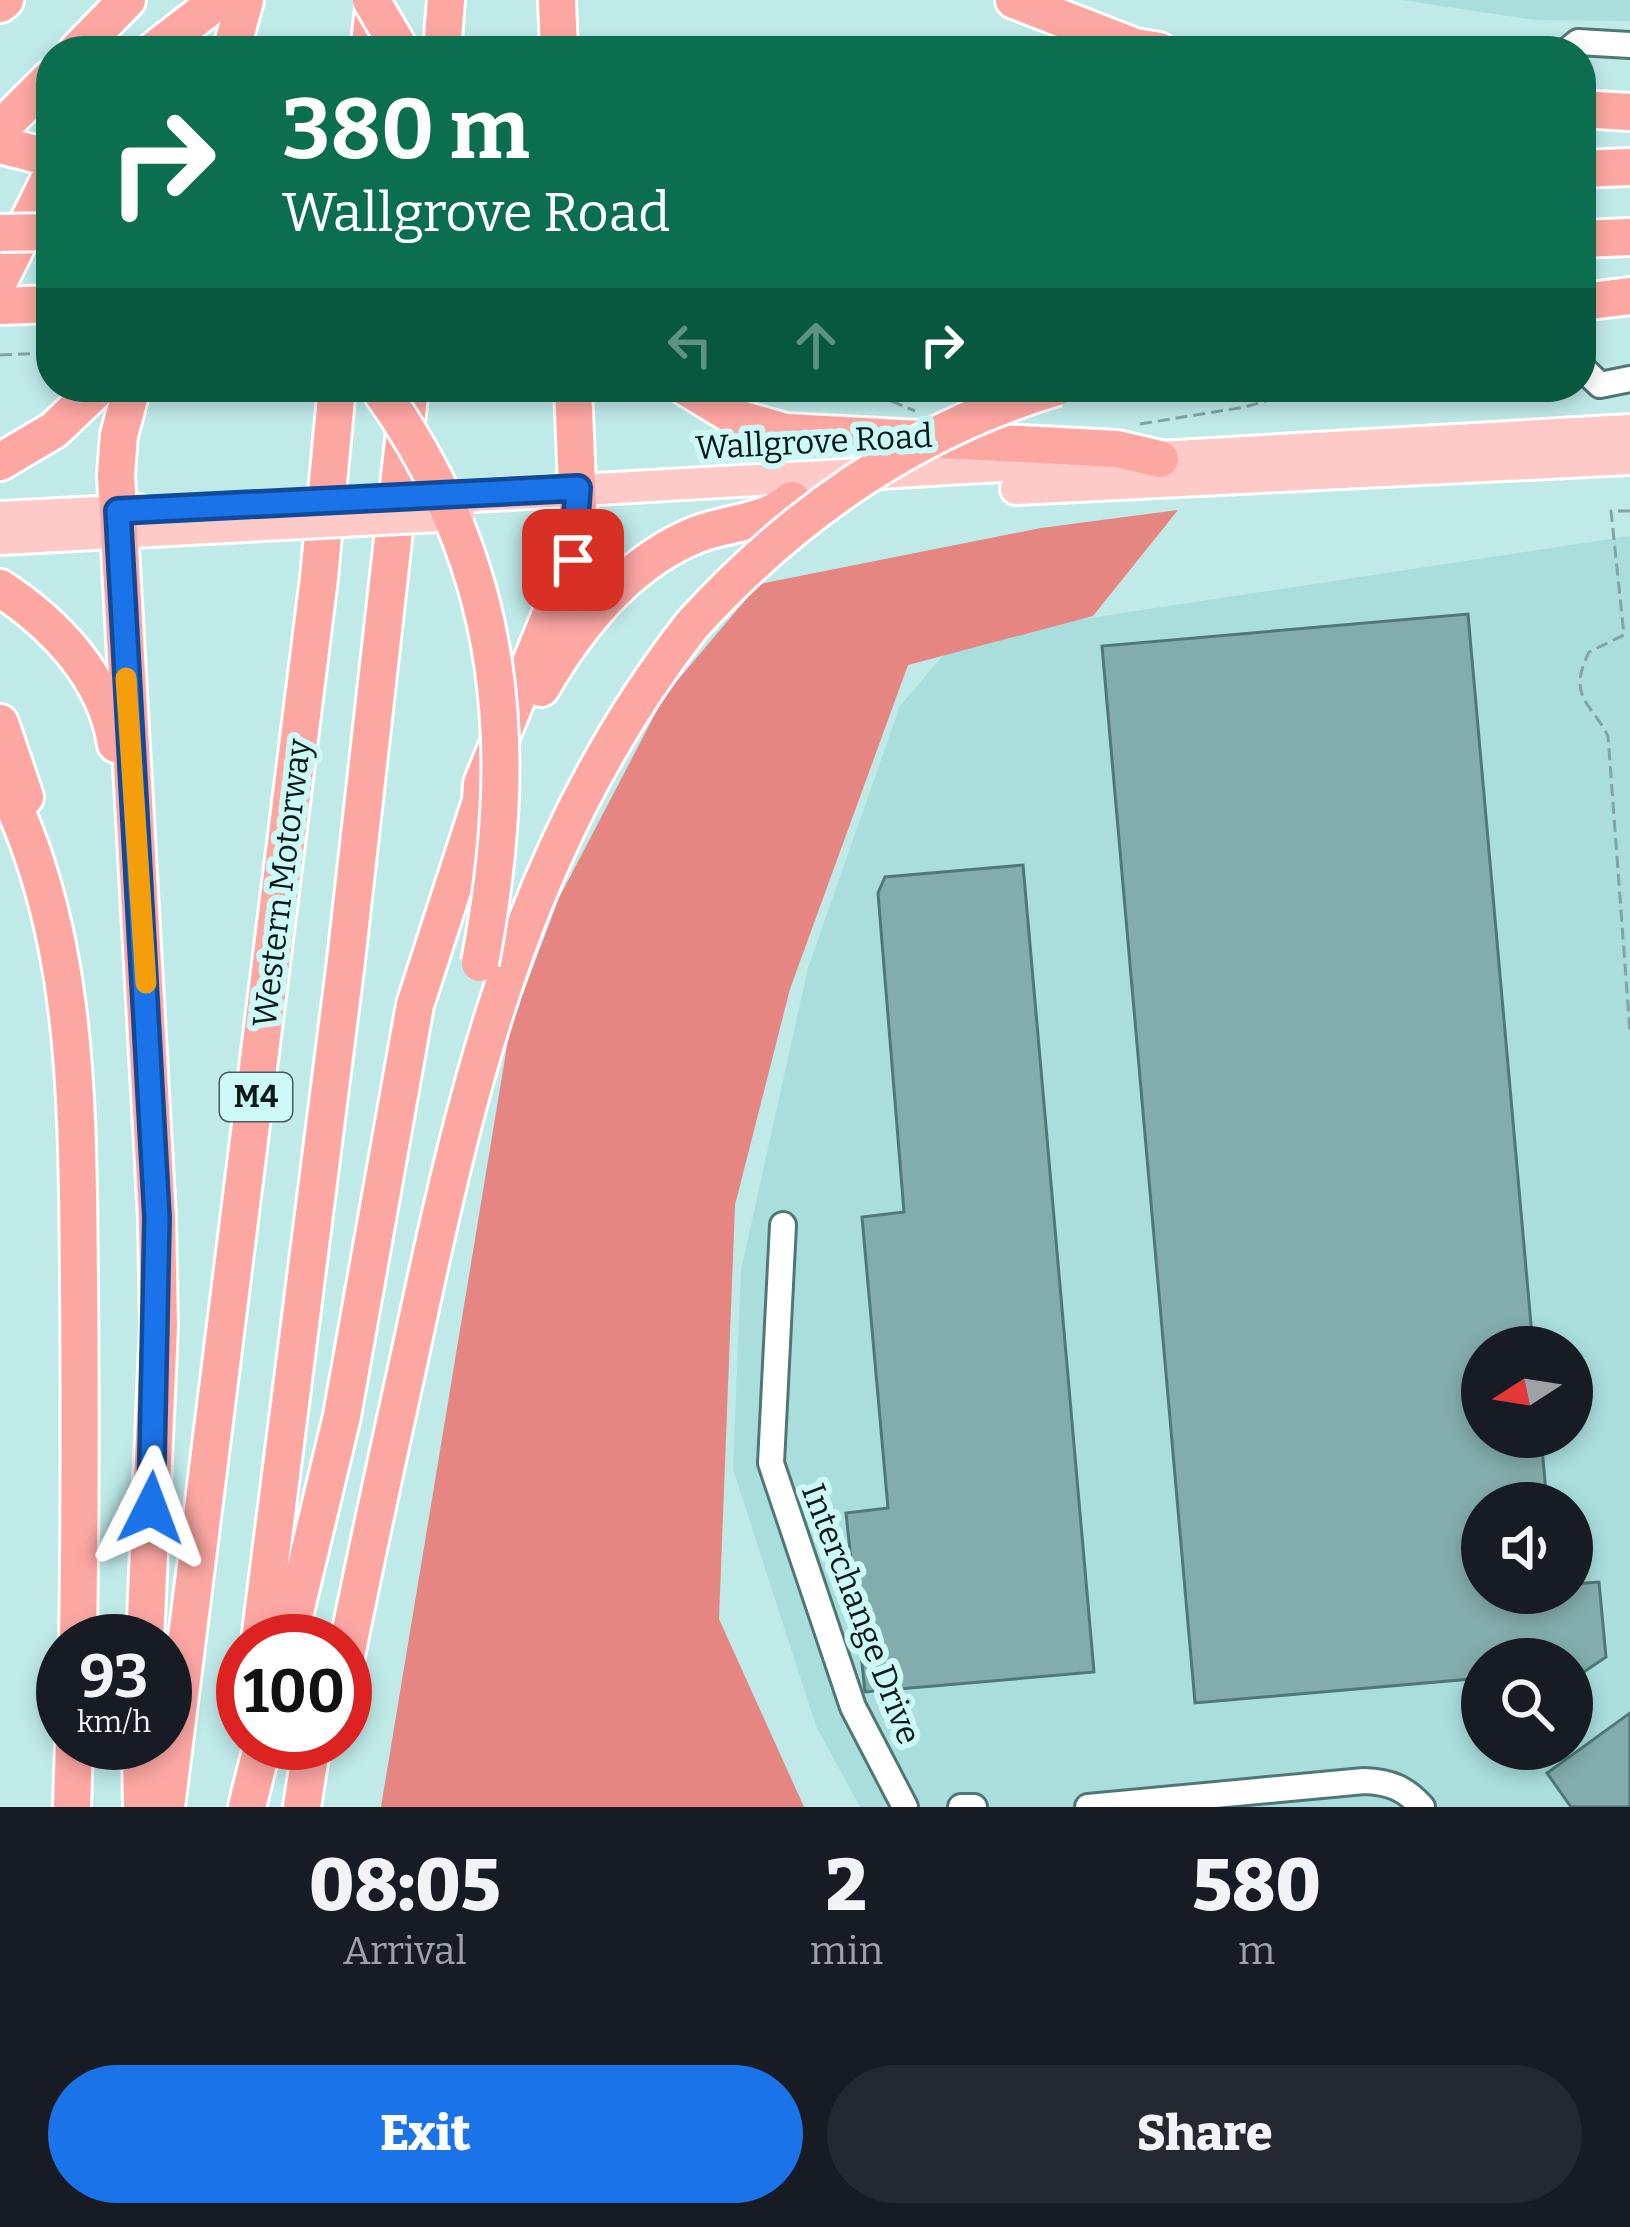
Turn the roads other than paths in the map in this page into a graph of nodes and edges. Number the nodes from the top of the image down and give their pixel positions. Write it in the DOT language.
graph roads {
  1 [pos="127,0"];
  2 [pos="219,0"];
  3 [pos="245,0"];
  4 [pos="373,0"];
  5 [pos="446,0"];
  6 [pos="557,0"];
  7 [pos="1014,0"];
  8 [pos="1054,0"];
  9 [pos="92,36"];
  10 [pos="172,36"];
  11 [pos="235,36"];
  12 [pos="371,36"];
  13 [pos="392,36"];
  14 [pos="443,36"];
  15 [pos="558,36"];
  16 [pos="1107,36"];
  17 [pos="1130,36"];
  18 [pos="1596,42"];
  19 [pos="1630,45"];
  20 [pos="36,93"];
  21 [pos="1596,110"];
  22 [pos="1630,112"];
  23 [pos="0,129"];
  24 [pos="0,145"];
  25 [pos="36,154"];
  26 [pos="1630,167"];
  27 [pos="1596,168"];
  28 [pos="36,206"];
  29 [pos="36,232"];
  30 [pos="0,233"];
  31 [pos="1630,237"];
  32 [pos="1596,239"];
  33 [pos="0,279"];
  34 [pos="36,305"];
  35 [pos="0,306"];
  36 [pos="1630,379"];
  37 [pos="1596,381"];
  38 [pos="84,402"];
  39 [pos="129,402"];
  40 [pos="336,402"];
  41 [pos="387,402"];
  42 [pos="408,402"];
  43 [pos="574,402"];
  44 [pos="711,402"];
  45 [pos="1018,402"];
  46 [pos="1630,430"];
  47 [pos="1160,459"];
  48 [pos="1630,459"];
  49 [pos="0,462"];
  50 [pos="578,499"];
  51 [pos="792,500"];
  52 [pos="0,517"];
  53 [pos="118,522"];
  54 [pos="0,539"];
  55 [pos="0,589"];
  56 [pos="0,723"];
  57 [pos="131,767"];
  58 [pos="0,777"];
  59 [pos="481,801"];
  60 [pos="74,1045"];
  61 [pos="783,1225"];
  62 [pos="78,1614"];
  63 [pos="146,1614"];
  64 [pos="263,1614"];
  65 [pos="295,1614"];
  66 [pos="337,1614"];
  67 [pos="355,1614"];
  68 [pos="73,1770"];
  69 [pos="142,1770"];
  70 [pos="245,1770"];
  71 [pos="255,1770"];
  72 [pos="308,1770"];
  73 [pos="329,1770"];
  74 [pos="72,1807"];
  75 [pos="142,1807"];
  76 [pos="166,1807"];
  77 [pos="243,1807"];
  78 [pos="302,1807"];
  79 [pos="324,1807"];
  80 [pos="905,1807"];
  81 [pos="962,1807"];
  82 [pos="974,1807"];
  83 [pos="1088,1807"];
  84 [pos="1422,1807"];
  1 -- 9 [label="highway"];
  2 -- 10 [label="highway"];
  3 -- 11 [label="highway"];
  4 -- 12 [label="highway"];
  4 -- 13 [label="highway, bridge"];
  5 -- 14 [label="highway"];
  6 -- 15 [label="highway"];
  7 -- 16 [label="highway"];
  8 -- 17 [label="highway"];
  18 -- 19 [label="street"];
  20 -- 23 [label="highway"];
  21 -- 22 [label="highway"];
  24 -- 25 [label="highway"];
  26 -- 27 [label="highway"];
  28 -- 33 [label="highway"];
  29 -- 30 [label="highway, bridge"];
  31 -- 32 [label="highway"];
  34 -- 35 [label="highway"];
  36 -- 37 [label="street"];
  38 -- 49 [label="highway"];
  39 -- 53 [label="highway"];
  40 -- 76 [label="highway, Western Motorway / M4"];
  41 -- 66 [label="highway, bridge"];
  42 -- 64 [label="highway, M4"];
  43 -- 50 [label="highway"];
  44 -- 47 [label="highway"];
  45 -- 67 [label="highway, bridge"];
  46 -- 47 [label="main road, Wallgrove Road"];
  47 -- 50 [label="main road, Wallgrove Road"];
  48 -- 51 [label="main road, Wallgrove Road"];
  50 -- 51 [label="main road, Wallgrove Road"];
  50 -- 53 [label="main road, Wallgrove Road, bridge"];
  50 -- 59 [label="highway"];
  51 -- 59 [label="highway"];
  52 -- 53 [label="main road, Wallgrove Road"];
  53 -- 54 [label="main road, Wallgrove Road"];
  53 -- 57 [label="highway"];
  55 -- 57 [label="highway"];
  56 -- 60 [label="highway"];
  57 -- 63 [label="highway"];
  58 -- 60 [label="highway"];
  59 -- 65 [label="highway"];
  60 -- 62 [label="highway"];
  61 -- 80 [label="street, Interchange Drive"];
  68 -- 74 [label="highway"];
  69 -- 75 [label="highway"];
  70 -- 77 [label="highway"];
  71 -- 77 [label="highway"];
  72 -- 78 [label="highway"];
  73 -- 79 [label="highway"];
  81 -- 82 [label="street"];
  83 -- 84 [label="street"];
}
